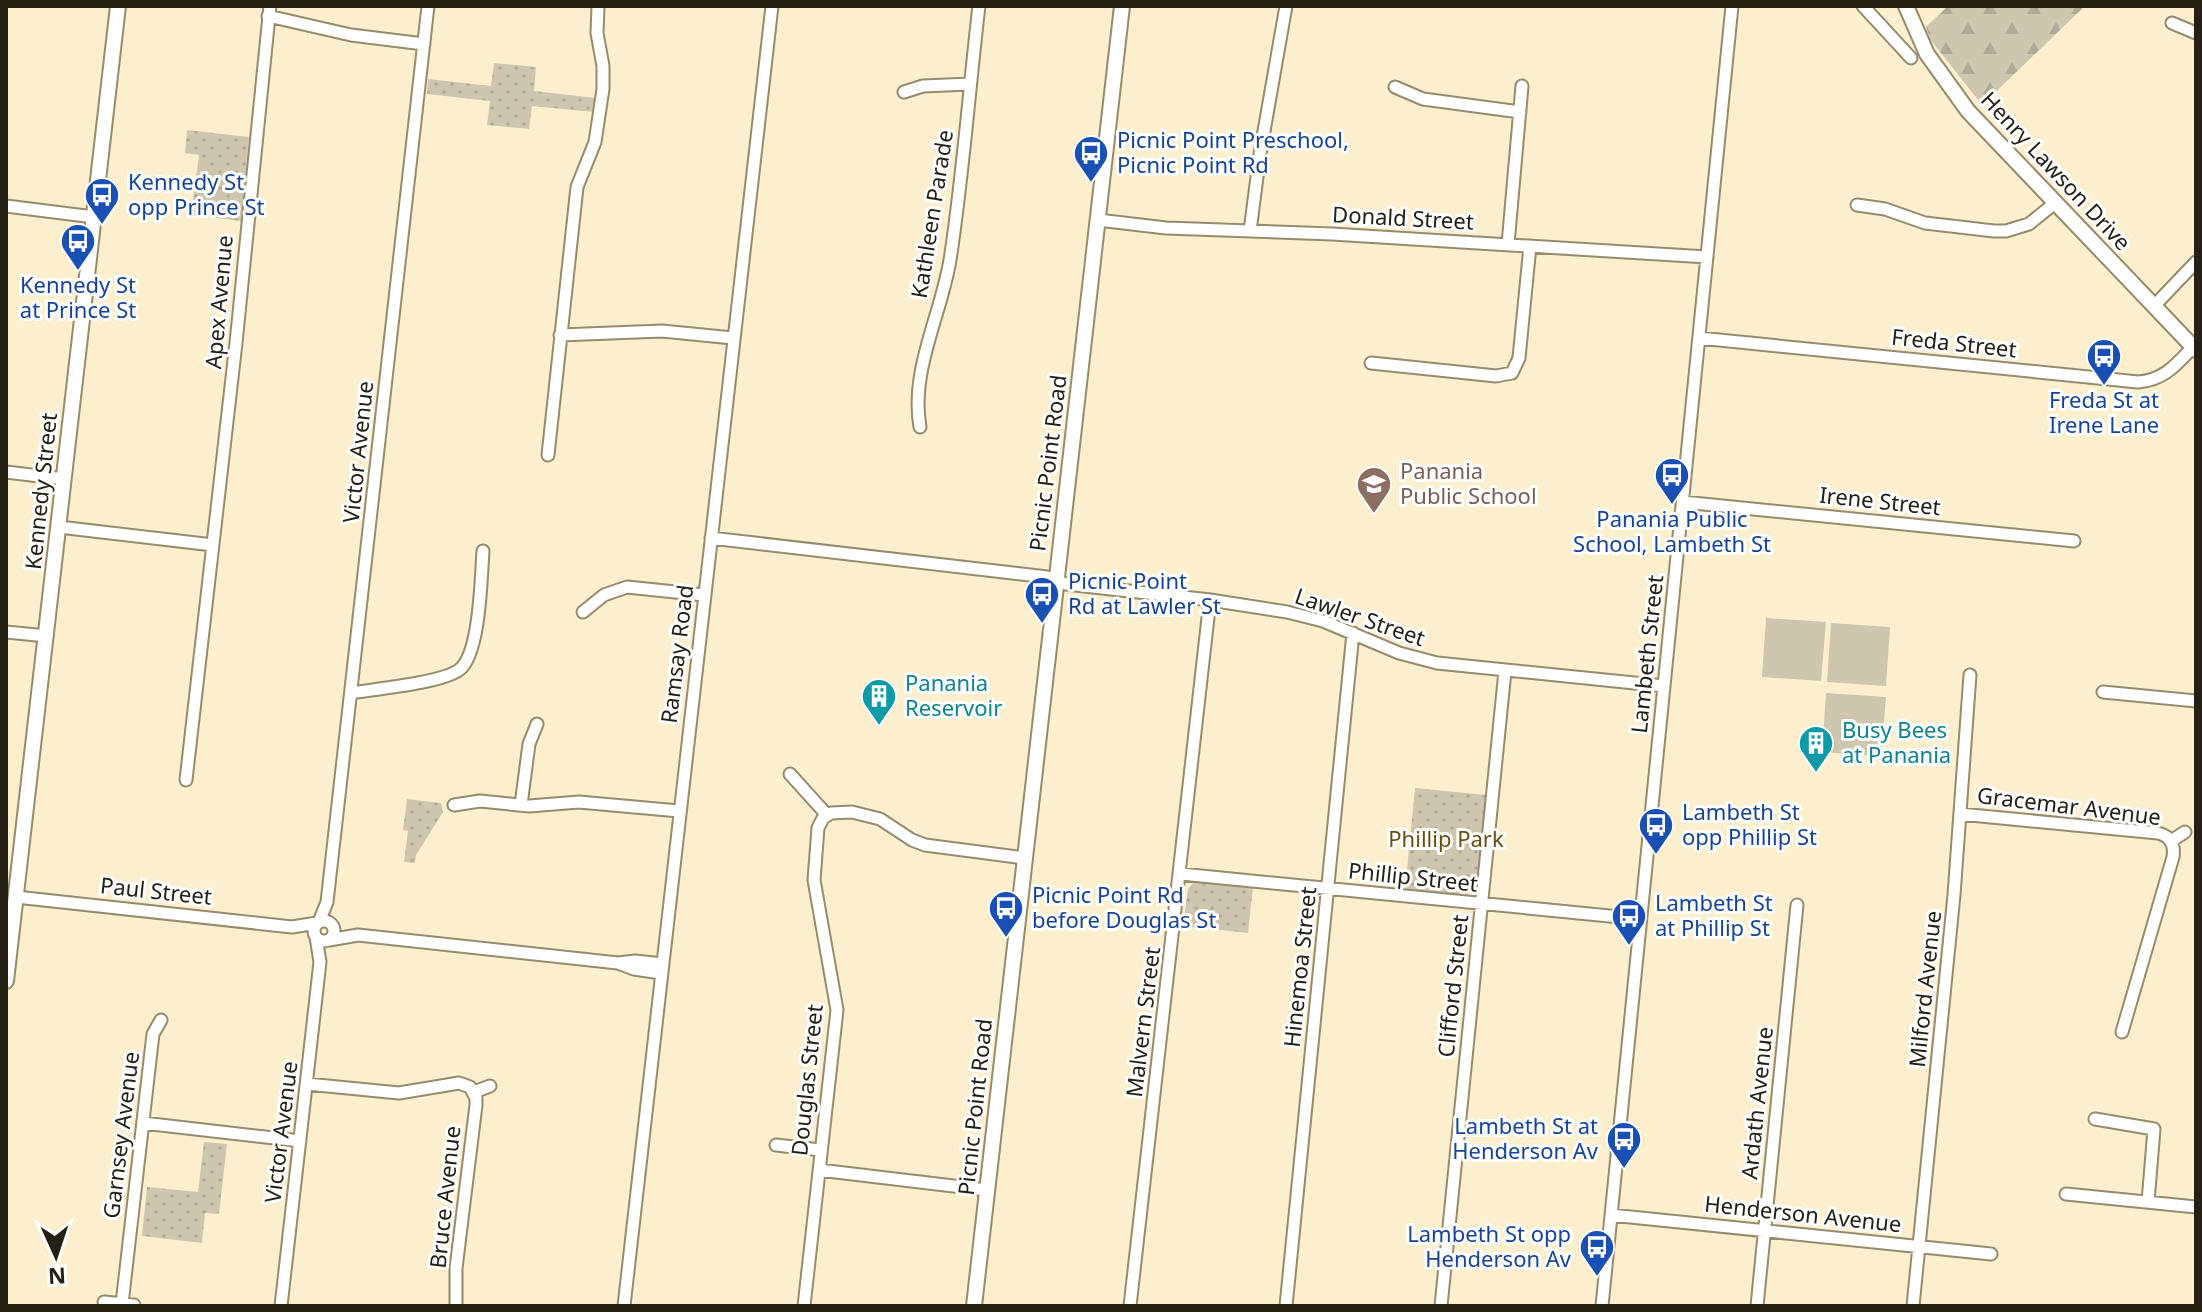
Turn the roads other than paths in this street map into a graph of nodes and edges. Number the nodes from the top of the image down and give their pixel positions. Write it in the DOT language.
graph roads {
  1 [pos="118,6"];
  2 [pos="428,6"];
  3 [pos="598,6"];
  4 [pos="772,6"];
  5 [pos="979,6"];
  6 [pos="1122,6"];
  7 [pos="1286,6"];
  8 [pos="1732,6"];
  9 [pos="1863,6"];
  10 [pos="1906,6"];
  11 [pos="269,11"];
  12 [pos="2172,23"];
  13 [pos="2196,33"];
  14 [pos="424,44"];
  15 [pos="1911,58"];
  16 [pos="970,84"];
  17 [pos="1522,86"];
  18 [pos="1395,87"];
  19 [pos="904,92"];
  20 [pos="1520,112"];
  21 [pos="2055,203"];
  22 [pos="1857,205"];
  23 [pos="6,206"];
  24 [pos="94,217"];
  25 [pos="1098,220"];
  26 [pos="1250,231"];
  27 [pos="1508,244"];
  28 [pos="1530,246"];
  29 [pos="1707,257"];
  30 [pos="2196,262"];
  31 [pos="2154,306"];
  32 [pos="560,335"];
  33 [pos="733,338"];
  34 [pos="1699,338"];
  35 [pos="2195,349"];
  36 [pos="1371,363"];
  37 [pos="920,427"];
  38 [pos="548,455"];
  39 [pos="6,472"];
  40 [pos="64,479"];
  41 [pos="1683,502"];
  42 [pos="59,527"];
  43 [pos="711,538"];
  44 [pos="2074,541"];
  45 [pos="213,545"];
  46 [pos="483,551"];
  47 [pos="1057,580"];
  48 [pos="704,595"];
  49 [pos="1210,600"];
  50 [pos="583,612"];
  51 [pos="6,632"];
  52 [pos="1353,633"];
  53 [pos="47,636"];
  54 [pos="1505,671"];
  55 [pos="1970,675"];
  56 [pos="1664,686"];
  57 [pos="2103,692"];
  58 [pos="351,693"];
  59 [pos="2196,701"];
  60 [pos="537,724"];
  61 [pos="790,774"];
  62 [pos="186,780"];
  63 [pos="454,805"];
  64 [pos="521,805"];
  65 [pos="679,811"];
  66 [pos="1960,814"];
  67 [pos="827,815"];
  68 [pos="2185,832"];
  69 [pos="2171,841"];
  70 [pos="1025,858"];
  71 [pos="1181,874"];
  72 [pos="1327,888"];
  73 [pos="16,897"];
  74 [pos="327,902"];
  75 [pos="1481,904"];
  76 [pos="1797,905"];
  77 [pos="1640,919"];
  78 [pos="318,922"];
  79 [pos="333,925"];
  80 [pos="292,927"];
  81 [pos="358,935"];
  82 [pos="322,938"];
  83 [pos="662,968"];
  84 [pos="6,981"];
  85 [pos="161,1020"];
  86 [pos="2122,1032"];
  87 [pos="307,1084"];
  88 [pos="490,1086"];
  89 [pos="474,1092"];
  90 [pos="2095,1119"];
  91 [pos="143,1123"];
  92 [pos="300,1141"];
  93 [pos="776,1145"];
  94 [pos="820,1150"];
  95 [pos="819,1170"];
  96 [pos="987,1190"];
  97 [pos="2066,1194"];
  98 [pos="2148,1202"];
  99 [pos="2196,1207"];
  100 [pos="1611,1215"];
  101 [pos="1764,1230"];
  102 [pos="1919,1246"];
  103 [pos="1991,1254"];
  104 [pos="104,1302"];
  105 [pos="128,1305"];
  106 [pos="281,1306"];
  107 [pos="456,1306"];
  108 [pos="624,1306"];
  109 [pos="804,1306"];
  110 [pos="974,1306"];
  111 [pos="1130,1306"];
  112 [pos="1286,1306"];
  113 [pos="1441,1306"];
  114 [pos="1602,1306"];
  115 [pos="1757,1306"];
  116 [pos="1913,1306"];
  1 -- 24 [label="street, Kennedy Street"];
  2 -- 14 [label="street, Victor Avenue"];
  3 -- 32 [label="street"];
  4 -- 33 [label="street, Ramsay Road"];
  5 -- 16 [label="street, Kathleen Parade"];
  6 -- 25 [label="street, Picnic Point Road"];
  7 -- 26 [label="street"];
  8 -- 29 [label="street, Lambeth Street"];
  9 -- 15 [label="street"];
  10 -- 21 [label="street, Henry Lawson Drive"];
  11 -- 14 [label="street, Apex Avenue"];
  11 -- 45 [label="street, Apex Avenue"];
  12 -- 13 [label="street"];
  14 -- 58 [label="street, Victor Avenue"];
  16 -- 19 [label="street"];
  16 -- 37 [label="street, Kathleen Parade"];
  17 -- 20 [label="street"];
  18 -- 20 [label="street"];
  20 -- 27 [label="street"];
  21 -- 22 [label="street"];
  21 -- 31 [label="street, Henry Lawson Drive"];
  23 -- 24 [label="street"];
  24 -- 40 [label="street, Kennedy Street"];
  25 -- 26 [label="street, Donald Street"];
  25 -- 47 [label="street, Picnic Point Road"];
  26 -- 27 [label="street, Donald Street"];
  27 -- 28 [label="street, Donald Street"];
  28 -- 29 [label="street, Donald Street"];
  28 -- 36 [label="street"];
  29 -- 34 [label="street, Lambeth Street"];
  30 -- 31 [label="street"];
  31 -- 35 [label="street, Henry Lawson Drive"];
  32 -- 33 [label="street"];
  32 -- 38 [label="street"];
  33 -- 43 [label="street, Ramsay Road"];
  34 -- 35 [label="street, Freda Street"];
  34 -- 41 [label="street, Lambeth Street"];
  39 -- 40 [label="street"];
  40 -- 42 [label="street, Kennedy Street"];
  41 -- 44 [label="street, Irene Street"];
  41 -- 56 [label="street, Lambeth Street"];
  42 -- 45 [label="street"];
  42 -- 53 [label="street, Kennedy Street"];
  43 -- 47 [label="street, Lawler Street"];
  43 -- 48 [label="street, Ramsay Road"];
  45 -- 62 [label="street, Apex Avenue"];
  46 -- 58 [label="street"];
  47 -- 49 [label="street, Lawler Street"];
  47 -- 70 [label="street, Picnic Point Road"];
  48 -- 50 [label="street"];
  48 -- 65 [label="street, Ramsay Road"];
  49 -- 52 [label="street, Lawler Street"];
  49 -- 71 [label="street, Malvern Street"];
  51 -- 53 [label="street"];
  52 -- 54 [label="street, Lawler Street"];
  52 -- 72 [label="street, Hinemoa Street"];
  53 -- 73 [label="street, Kennedy Street"];
  54 -- 56 [label="street, Lawler Street"];
  54 -- 75 [label="street, Clifford Street"];
  55 -- 66 [label="street, Milford Avenue"];
  56 -- 77 [label="street, Lambeth Street"];
  57 -- 59 [label="street"];
  58 -- 74 [label="street, Victor Avenue"];
  60 -- 64 [label="street"];
  61 -- 67 [label="street"];
  63 -- 64 [label="street"];
  64 -- 65 [label="street"];
  65 -- 83 [label="street, Ramsay Road"];
  66 -- 69 [label="street, Gracemar Avenue"];
  66 -- 102 [label="street, Milford Avenue"];
  67 -- 70 [label="street"];
  67 -- 94 [label="street, Douglas Street"];
  68 -- 69 [label="street, Gracemar Avenue"];
  69 -- 86 [label="street, Gracemar Avenue"];
  70 -- 96 [label="street, Picnic Point Road"];
  71 -- 72 [label="street, Phillip Street"];
  71 -- 111 [label="street, Malvern Street"];
  72 -- 75 [label="street, Phillip Street"];
  72 -- 112 [label="street, Hinemoa Street"];
  73 -- 80 [label="street, Paul Street"];
  73 -- 84 [label="street, Kennedy Street"];
  74 -- 78 [label="street, Victor Avenue"];
  74 -- 79 [label="street, Victor Avenue"];
  75 -- 77 [label="street, Phillip Street"];
  75 -- 113 [label="street, Clifford Street"];
  76 -- 101 [label="street, Ardath Avenue"];
  77 -- 100 [label="street, Lambeth Street"];
  78 -- 79 [label="street"];
  78 -- 80 [label="street, Paul Street"];
  78 -- 82 [label="street"];
  79 -- 81 [label="street"];
  79 -- 82 [label="street"];
  80 -- 82 [label="street, Paul Street"];
  81 -- 82 [label="street"];
  81 -- 83 [label="street"];
  82 -- 87 [label="street, Victor Avenue"];
  83 -- 108 [label="street, Ramsay Road"];
  85 -- 91 [label="street, Garnsey Avenue"];
  87 -- 89 [label="street"];
  87 -- 92 [label="street, Victor Avenue"];
  88 -- 89 [label="street"];
  89 -- 107 [label="street, Bruce Avenue"];
  90 -- 98 [label="street"];
  91 -- 92 [label="street"];
  91 -- 105 [label="street, Garnsey Avenue"];
  92 -- 106 [label="street, Victor Avenue"];
  93 -- 94 [label="street"];
  94 -- 95 [label="street, Douglas Street"];
  95 -- 96 [label="street"];
  95 -- 109 [label="street, Douglas Street"];
  96 -- 110 [label="street, Picnic Point Road"];
  97 -- 98 [label="street"];
  98 -- 99 [label="street"];
  100 -- 101 [label="street, Henderson Avenue"];
  100 -- 114 [label="street, Lambeth Street"];
  101 -- 102 [label="street, Henderson Avenue"];
  101 -- 115 [label="street, Ardath Avenue"];
  102 -- 103 [label="street, Henderson Avenue"];
  102 -- 116 [label="street, Milford Avenue"];
  104 -- 105 [label="street, Garnsey Avenue"];
}
